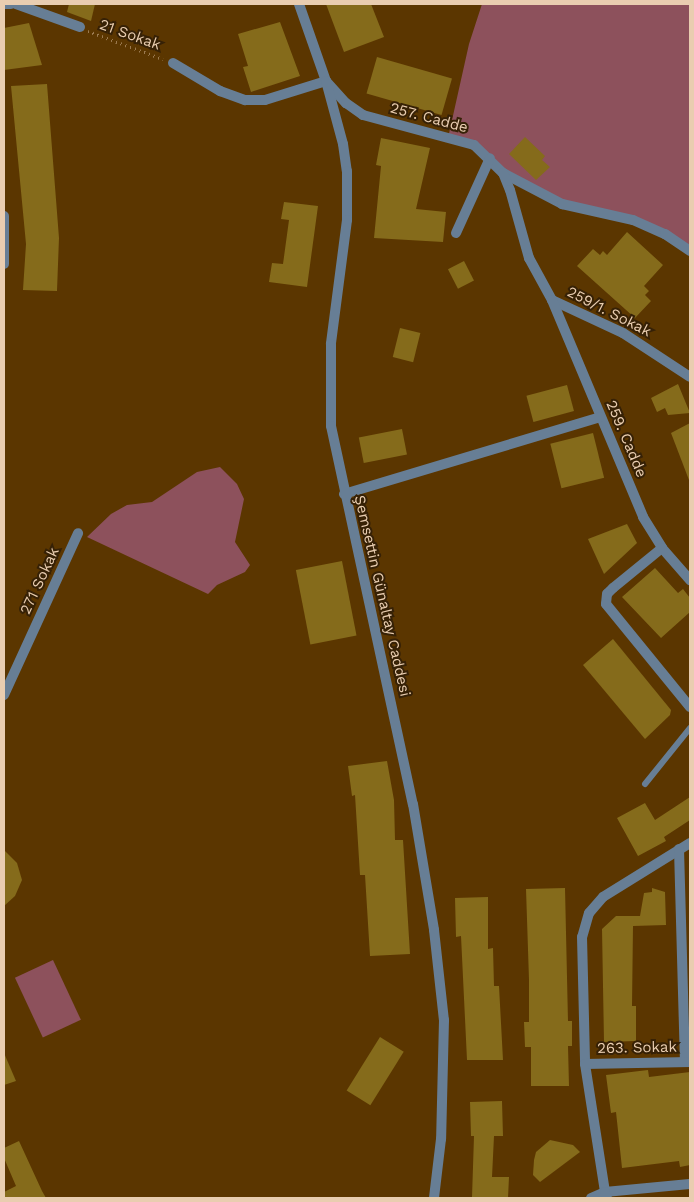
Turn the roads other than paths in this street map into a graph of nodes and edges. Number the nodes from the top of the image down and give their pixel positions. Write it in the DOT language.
graph roads {
  1 [pos="4,4"];
  2 [pos="11,4"];
  3 [pos="16,4"];
  4 [pos="299,4"];
  5 [pos="80,28"];
  6 [pos="173,63"];
  7 [pos="326,81"];
  8 [pos="490,158"];
  9 [pos="503,174"];
  10 [pos="4,216"];
  11 [pos="456,234"];
  12 [pos="690,251"];
  13 [pos="4,264"];
  14 [pos="552,300"];
  15 [pos="690,377"];
  16 [pos="600,417"];
  17 [pos="344,494"];
  18 [pos="78,533"];
  19 [pos="662,548"];
  20 [pos="690,580"];
  21 [pos="4,695"];
  22 [pos="690,707"];
  23 [pos="690,728"];
  24 [pos="645,784"];
  25 [pos="690,843"];
  26 [pos="679,849"];
  27 [pos="688,1062"];
  28 [pos="585,1064"];
  29 [pos="690,1184"];
  30 [pos="606,1195"];
  31 [pos="434,1198"];
  32 [pos="591,1198"];
  1 -- 2 [label="street"];
  3 -- 5 [label="street"];
  4 -- 7 [label="street, Şemsettin Günaltay Caddesi"];
  6 -- 7 [label="street"];
  7 -- 8 [label="street, 257. Cadde"];
  7 -- 17 [label="street, Şemsettin Günaltay Caddesi"];
  8 -- 9 [label="street, 257. Cadde"];
  8 -- 11 [label="street"];
  9 -- 12 [label="street, 257. Cadde"];
  9 -- 14 [label="street, 259/1. Sokak"];
  10 -- 13 [label="street"];
  14 -- 15 [label="street, 259/1. Sokak"];
  14 -- 16 [label="street, 259. Cadde"];
  16 -- 17 [label="street"];
  16 -- 19 [label="street, 259. Cadde"];
  17 -- 31 [label="street, Şemsettin Günaltay Caddesi"];
  18 -- 21 [label="street, 271 Sokak"];
  19 -- 20 [label="street, 259. Cadde"];
  19 -- 22 [label="street"];
  23 -- 24 [label="lane"];
  25 -- 26 [label="street"];
  26 -- 27 [label="street"];
  26 -- 28 [label="street"];
  27 -- 28 [label="street, 263. Sokak"];
  28 -- 30 [label="street"];
  29 -- 30 [label="street"];
  30 -- 32 [label="street"];
}
